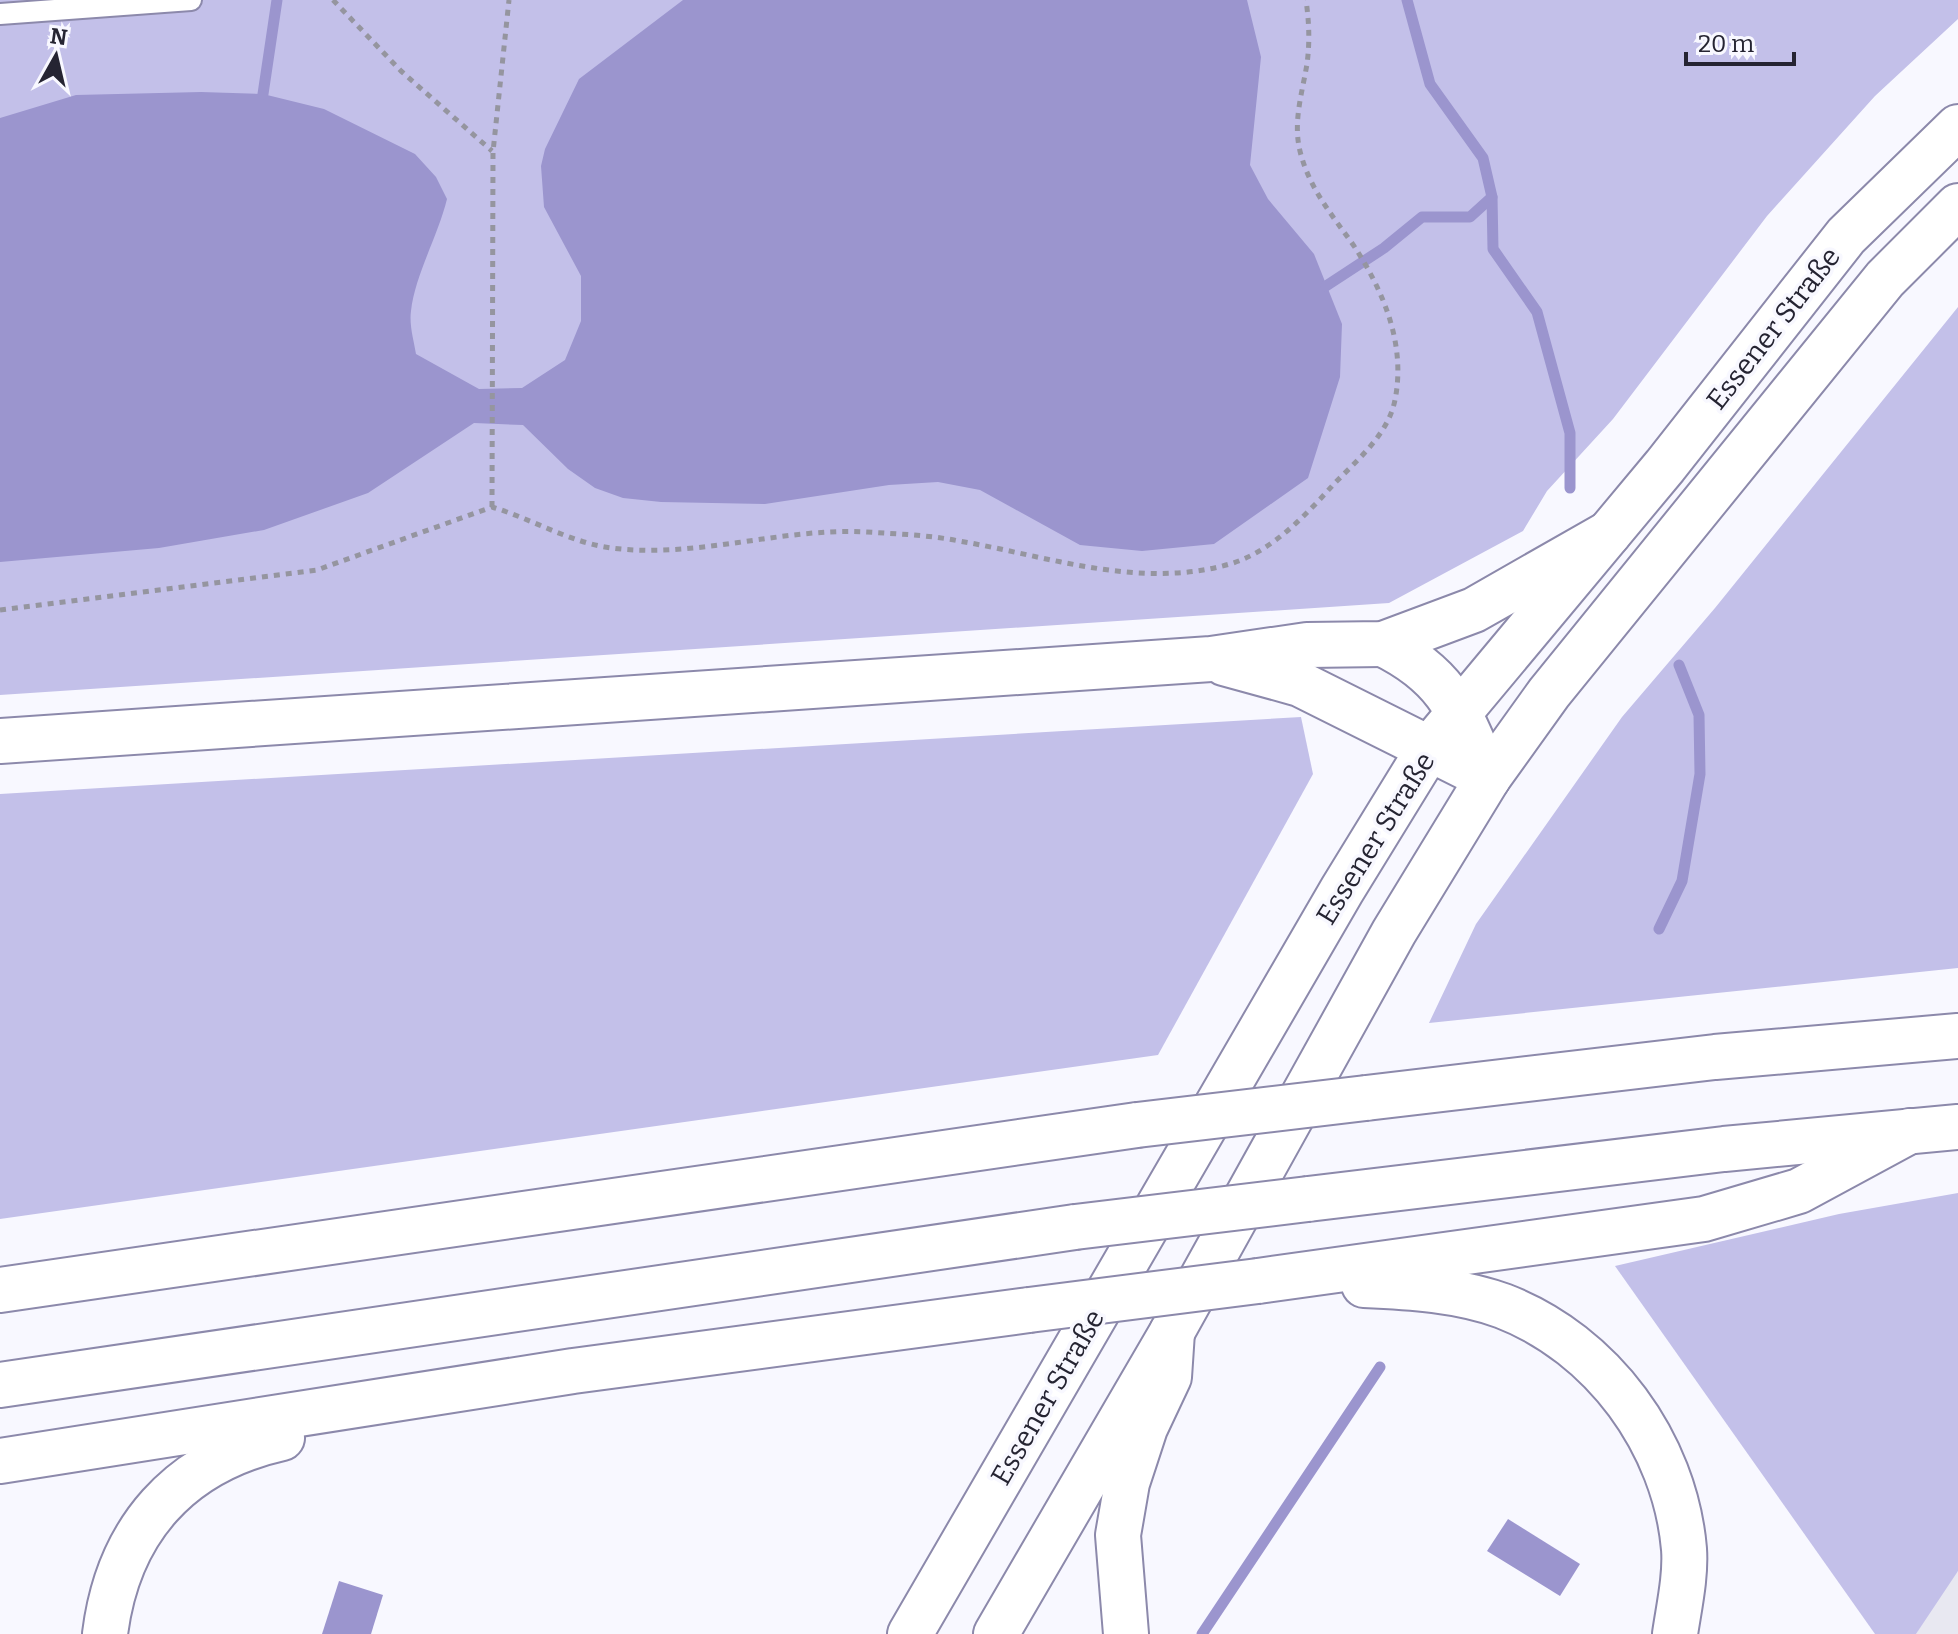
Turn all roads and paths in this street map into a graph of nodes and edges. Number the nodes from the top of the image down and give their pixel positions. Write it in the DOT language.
graph roads {
  1 [pos="191,0"];
  2 [pos="333,0"];
  3 [pos="509,0"];
  4 [pos="1306,0"];
  5 [pos="0,14"];
  6 [pos="1958,127"];
  7 [pos="493,152"];
  8 [pos="1958,206"];
  9 [pos="492,507"];
  10 [pos="1609,533"];
  11 [pos="0,610"];
  12 [pos="1383,644"];
  13 [pos="1211,659"];
  14 [pos="1459,711"];
  15 [pos="0,741"];
  16 [pos="1428,750"];
  17 [pos="1488,778"];
  18 [pos="1958,1036"];
  19 [pos="1958,1127"];
  20 [pos="1910,1131"];
  21 [pos="1258,1281"];
  22 [pos="0,1290"];
  23 [pos="1172,1332"];
  24 [pos="573,1371"];
  25 [pos="0,1385"];
  26 [pos="0,1461"];
  27 [pos="105,1634"];
  28 [pos="910,1634"];
  29 [pos="996,1634"];
  30 [pos="1126,1634"];
  31 [pos="1675,1634"];
  1 -- 5 [label="lane"];
  2 -- 7 [label="path"];
  3 -- 7 [label="path"];
  4 -- 9 [label="path"];
  6 -- 10 [label="main road, Essener Straße"];
  7 -- 9 [label="path"];
  8 -- 17 [label="main road, Essener Straße"];
  9 -- 11 [label="path"];
  10 -- 12 [label="main road"];
  10 -- 14 [label="main road, Essener Straße"];
  12 -- 13 [label="main road"];
  12 -- 14 [label="main road"];
  13 -- 15 [label="main road"];
  13 -- 16 [label="main road"];
  14 -- 16 [label="main road, Essener Straße"];
  14 -- 17 [label="main road"];
  16 -- 17 [label="main road"];
  16 -- 28 [label="main road, Essener Straße"];
  17 -- 23 [label="main road, Essener Straße"];
  18 -- 22 [label="main road, bridge"];
  19 -- 20 [label="main road"];
  20 -- 21 [label="main road"];
  20 -- 25 [label="main road, bridge"];
  21 -- 24 [label="main road, bridge"];
  21 -- 31 [label="main road"];
  23 -- 29 [label="main road, Essener Straße"];
  23 -- 30 [label="main road"];
  24 -- 26 [label="main road"];
  24 -- 27 [label="main road"];
}
